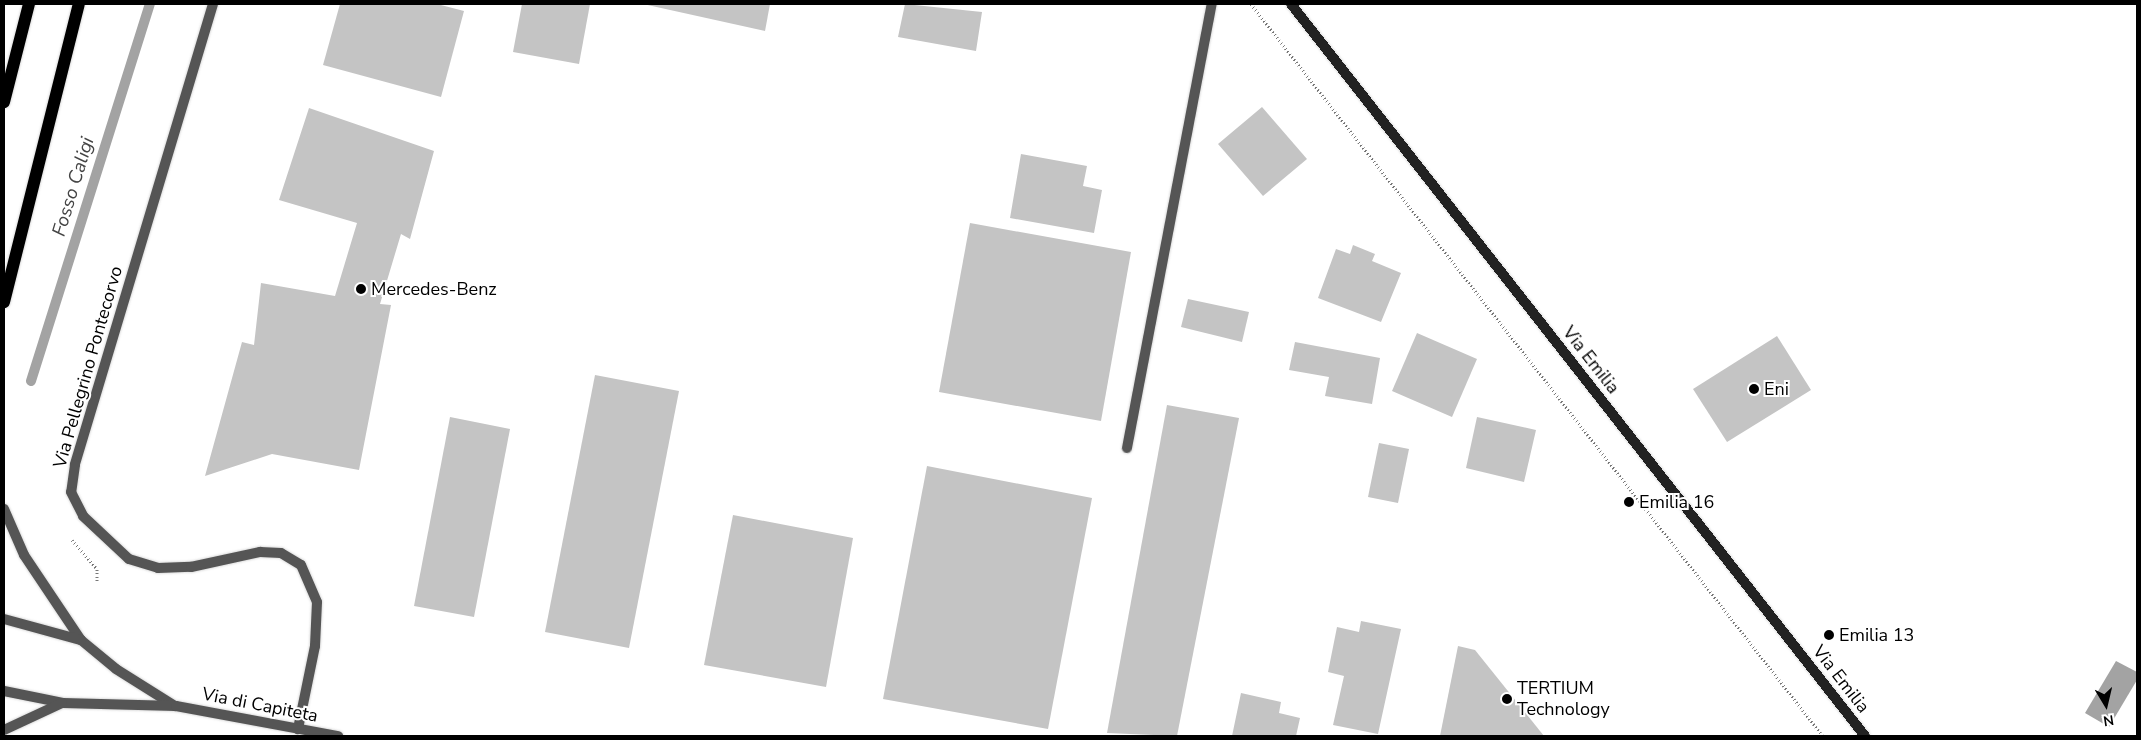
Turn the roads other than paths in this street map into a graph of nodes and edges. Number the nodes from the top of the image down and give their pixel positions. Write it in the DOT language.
graph roads {
  1 [pos="29,4"];
  2 [pos="79,4"];
  3 [pos="213,4"];
  4 [pos="1212,4"];
  5 [pos="1291,4"];
  6 [pos="4,102"];
  7 [pos="4,302"];
  8 [pos="1127,448"];
  9 [pos="4,509"];
  10 [pos="4,619"];
  11 [pos="81,640"];
  12 [pos="4,690"];
  13 [pos="63,703"];
  14 [pos="176,706"];
  15 [pos="298,729"];
  16 [pos="4,730"];
  17 [pos="338,736"];
  18 [pos="1865,736"];
  1 -- 6 [label="main road"];
  2 -- 7 [label="main road"];
  3 -- 15 [label="street, Via Pellegrino Pontecorvo"];
  4 -- 8 [label="street"];
  5 -- 18 [label="main road, Via Emilia"];
  9 -- 11 [label="street, Via di Capiteta"];
  10 -- 11 [label="street, Via di Capiteta"];
  11 -- 14 [label="street, Via di Capiteta"];
  12 -- 13 [label="street, Via di Capiteta"];
  13 -- 14 [label="street, Via di Capiteta"];
  13 -- 16 [label="street, Via di Capiteta"];
  14 -- 15 [label="street, Via di Capiteta"];
  15 -- 17 [label="street, Via di Capiteta"];
}
